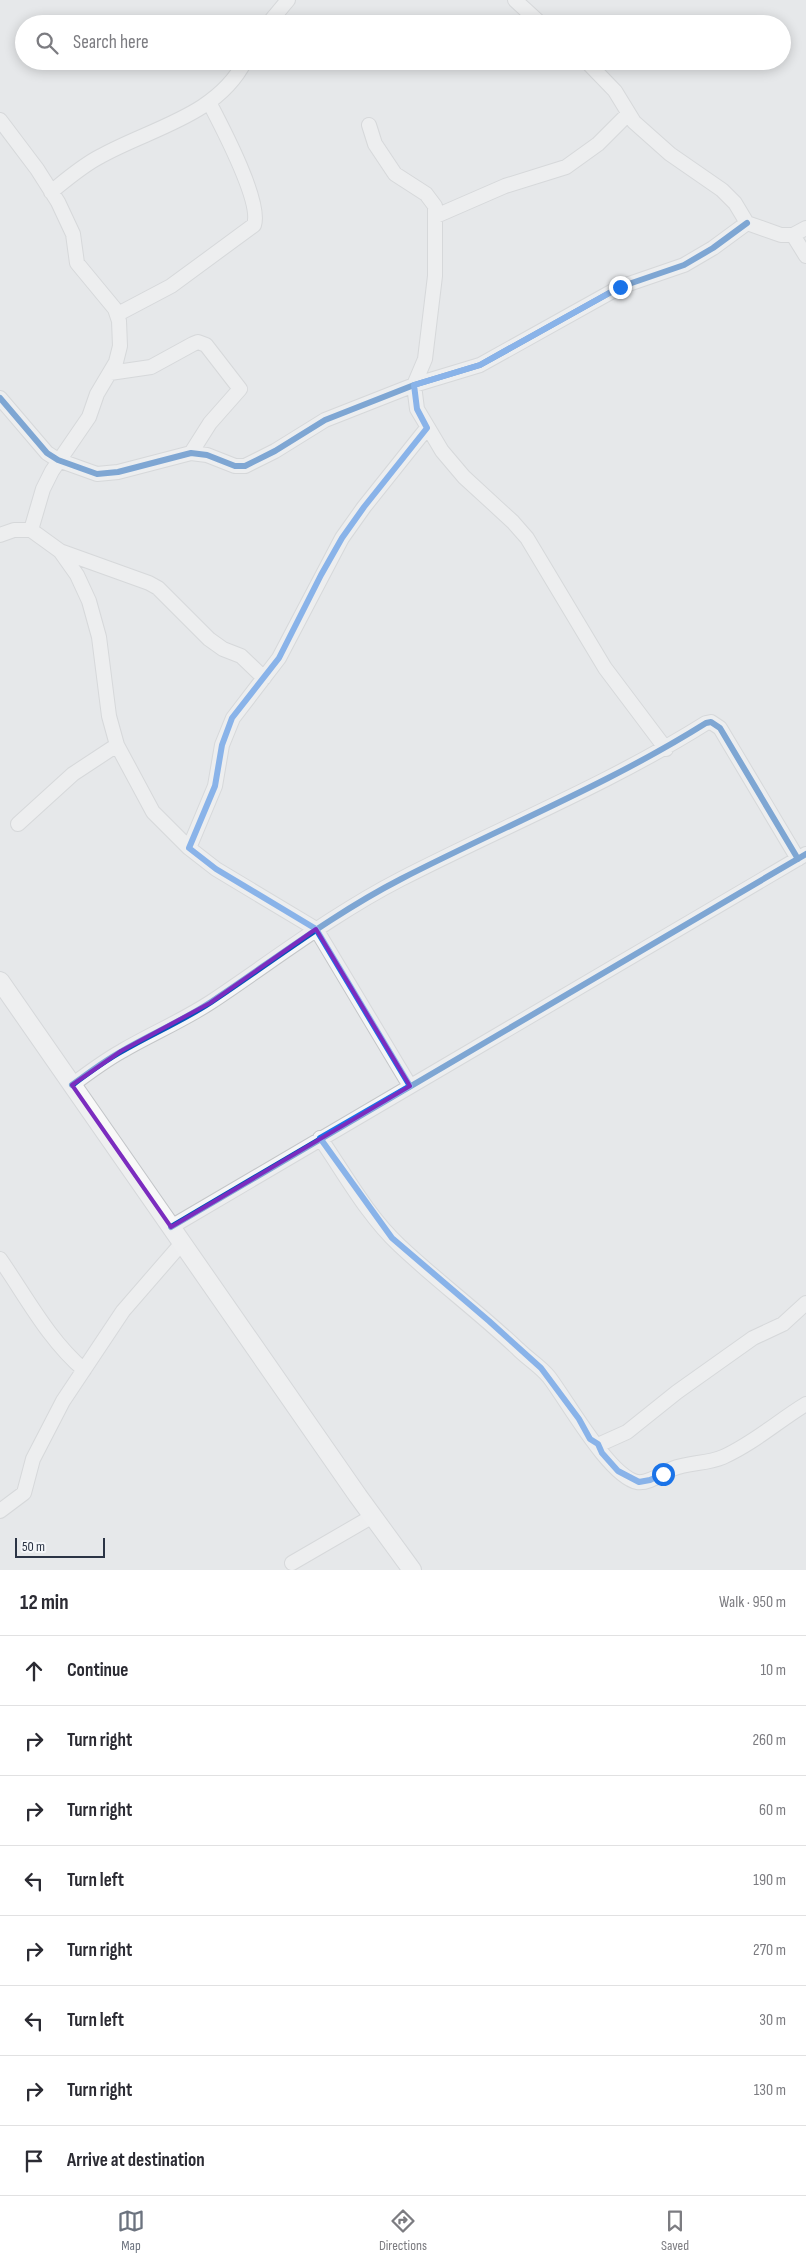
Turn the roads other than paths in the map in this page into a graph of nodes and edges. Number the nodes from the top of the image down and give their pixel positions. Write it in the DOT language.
graph roads {
  1 [pos="288,0"];
  2 [pos="515,0"];
  3 [pos="276,15"];
  4 [pos="531,15"];
  5 [pos="239,70"];
  6 [pos="595,70"];
  7 [pos="209,102"];
  8 [pos="628,114"];
  9 [pos="0,120"];
  10 [pos="369,125"];
  11 [pos="51,192"];
  12 [pos="436,216"];
  13 [pos="747,223"];
  14 [pos="806,228"];
  15 [pos="793,235"];
  16 [pos="806,256"];
  17 [pos="118,314"];
  18 [pos="110,374"];
  19 [pos="414,385"];
  20 [pos="0,398"];
  21 [pos="427,428"];
  22 [pos="191,453"];
  23 [pos="58,460"];
  24 [pos="31,530"];
  25 [pos="0,536"];
  26 [pos="60,551"];
  27 [pos="264,678"];
  28 [pos="118,745"];
  29 [pos="666,749"];
  30 [pos="18,824"];
  31 [pos="189,848"];
  32 [pos="802,857"];
  33 [pos="316,929"];
  34 [pos="0,981"];
  35 [pos="72,1085"];
  36 [pos="410,1086"];
  37 [pos="320,1138"];
  38 [pos="171,1227"];
  39 [pos="182,1243"];
  40 [pos="0,1259"];
  41 [pos="806,1303"];
  42 [pos="84,1370"];
  43 [pos="806,1404"];
  44 [pos="598,1444"];
  45 [pos="0,1512"];
  46 [pos="373,1516"];
  47 [pos="292,1563"];
  48 [pos="412,1570"];
  1 -- 3 [label="street"];
  2 -- 4 [label="street"];
  5 -- 7 [label="street"];
  6 -- 8 [label="street"];
  7 -- 11 [label="street"];
  7 -- 17 [label="street"];
  8 -- 12 [label="street"];
  8 -- 13 [label="street"];
  9 -- 11 [label="street"];
  10 -- 12 [label="street"];
  11 -- 17 [label="street"];
  12 -- 19 [label="street"];
  13 -- 15 [label="street"];
  13 -- 19 [label="street"];
  14 -- 15 [label="street"];
  15 -- 16 [label="street"];
  17 -- 18 [label="street"];
  18 -- 22 [label="street"];
  18 -- 23 [label="street"];
  19 -- 21 [label="street"];
  19 -- 22 [label="street"];
  20 -- 23 [label="street"];
  21 -- 27 [label="street"];
  21 -- 29 [label="street"];
  22 -- 23 [label="street"];
  23 -- 24 [label="street"];
  24 -- 25 [label="street"];
  24 -- 26 [label="street"];
  26 -- 27 [label="street"];
  26 -- 28 [label="street"];
  27 -- 31 [label="street"];
  28 -- 30 [label="street"];
  28 -- 31 [label="street"];
  29 -- 32 [label="street"];
  29 -- 33 [label="street"];
  31 -- 33 [label="street"];
  32 -- 36 [label="street"];
  33 -- 35 [label="street"];
  33 -- 36 [label="street"];
  34 -- 35 [label="main road"];
  35 -- 38 [label="main road"];
  36 -- 37 [label="street"];
  37 -- 38 [label="street"];
  37 -- 44 [label="street"];
  38 -- 39 [label="main road"];
  39 -- 42 [label="street"];
  39 -- 46 [label="main road"];
  40 -- 42 [label="street"];
  41 -- 44 [label="street"];
  42 -- 45 [label="street"];
  43 -- 44 [label="street"];
  46 -- 47 [label="street"];
  46 -- 48 [label="main road"];
}
